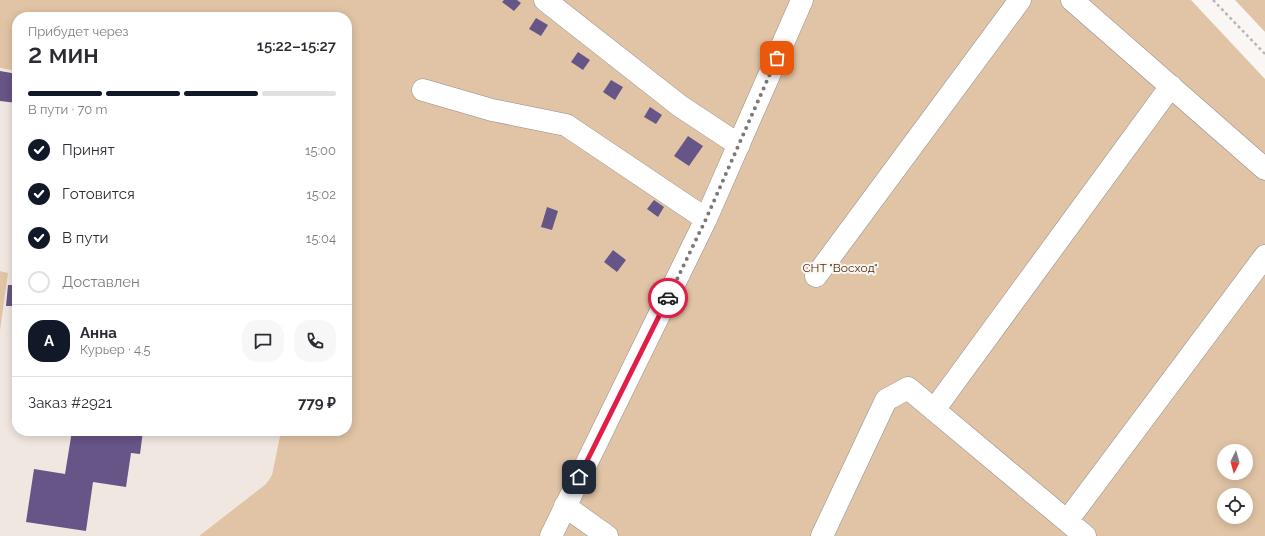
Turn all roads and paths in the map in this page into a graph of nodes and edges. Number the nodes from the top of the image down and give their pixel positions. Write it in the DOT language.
graph roads {
  1 [pos="545,0"];
  2 [pos="802,0"];
  3 [pos="1020,0"];
  4 [pos="1072,0"];
  5 [pos="1213,0"];
  6 [pos="1265,54"];
  7 [pos="1171,86"];
  8 [pos="423,90"];
  9 [pos="738,145"];
  10 [pos="1265,168"];
  11 [pos="706,219"];
  12 [pos="1265,256"];
  13 [pos="816,276"];
  14 [pos="934,410"];
  15 [pos="565,506"];
  16 [pos="1067,521"];
  17 [pos="551,536"];
  18 [pos="607,536"];
  19 [pos="822,536"];
  20 [pos="1085,536"];
  1 -- 9 [label="lane"];
  2 -- 9 [label="lane"];
  3 -- 13 [label="lane"];
  4 -- 7 [label="lane"];
  5 -- 6 [label="path"];
  7 -- 10 [label="lane"];
  7 -- 14 [label="lane"];
  8 -- 11 [label="lane"];
  9 -- 11 [label="lane"];
  11 -- 15 [label="lane"];
  12 -- 16 [label="lane"];
  14 -- 16 [label="lane"];
  14 -- 19 [label="lane"];
  15 -- 17 [label="lane"];
  15 -- 18 [label="lane"];
  16 -- 20 [label="lane"];
}
